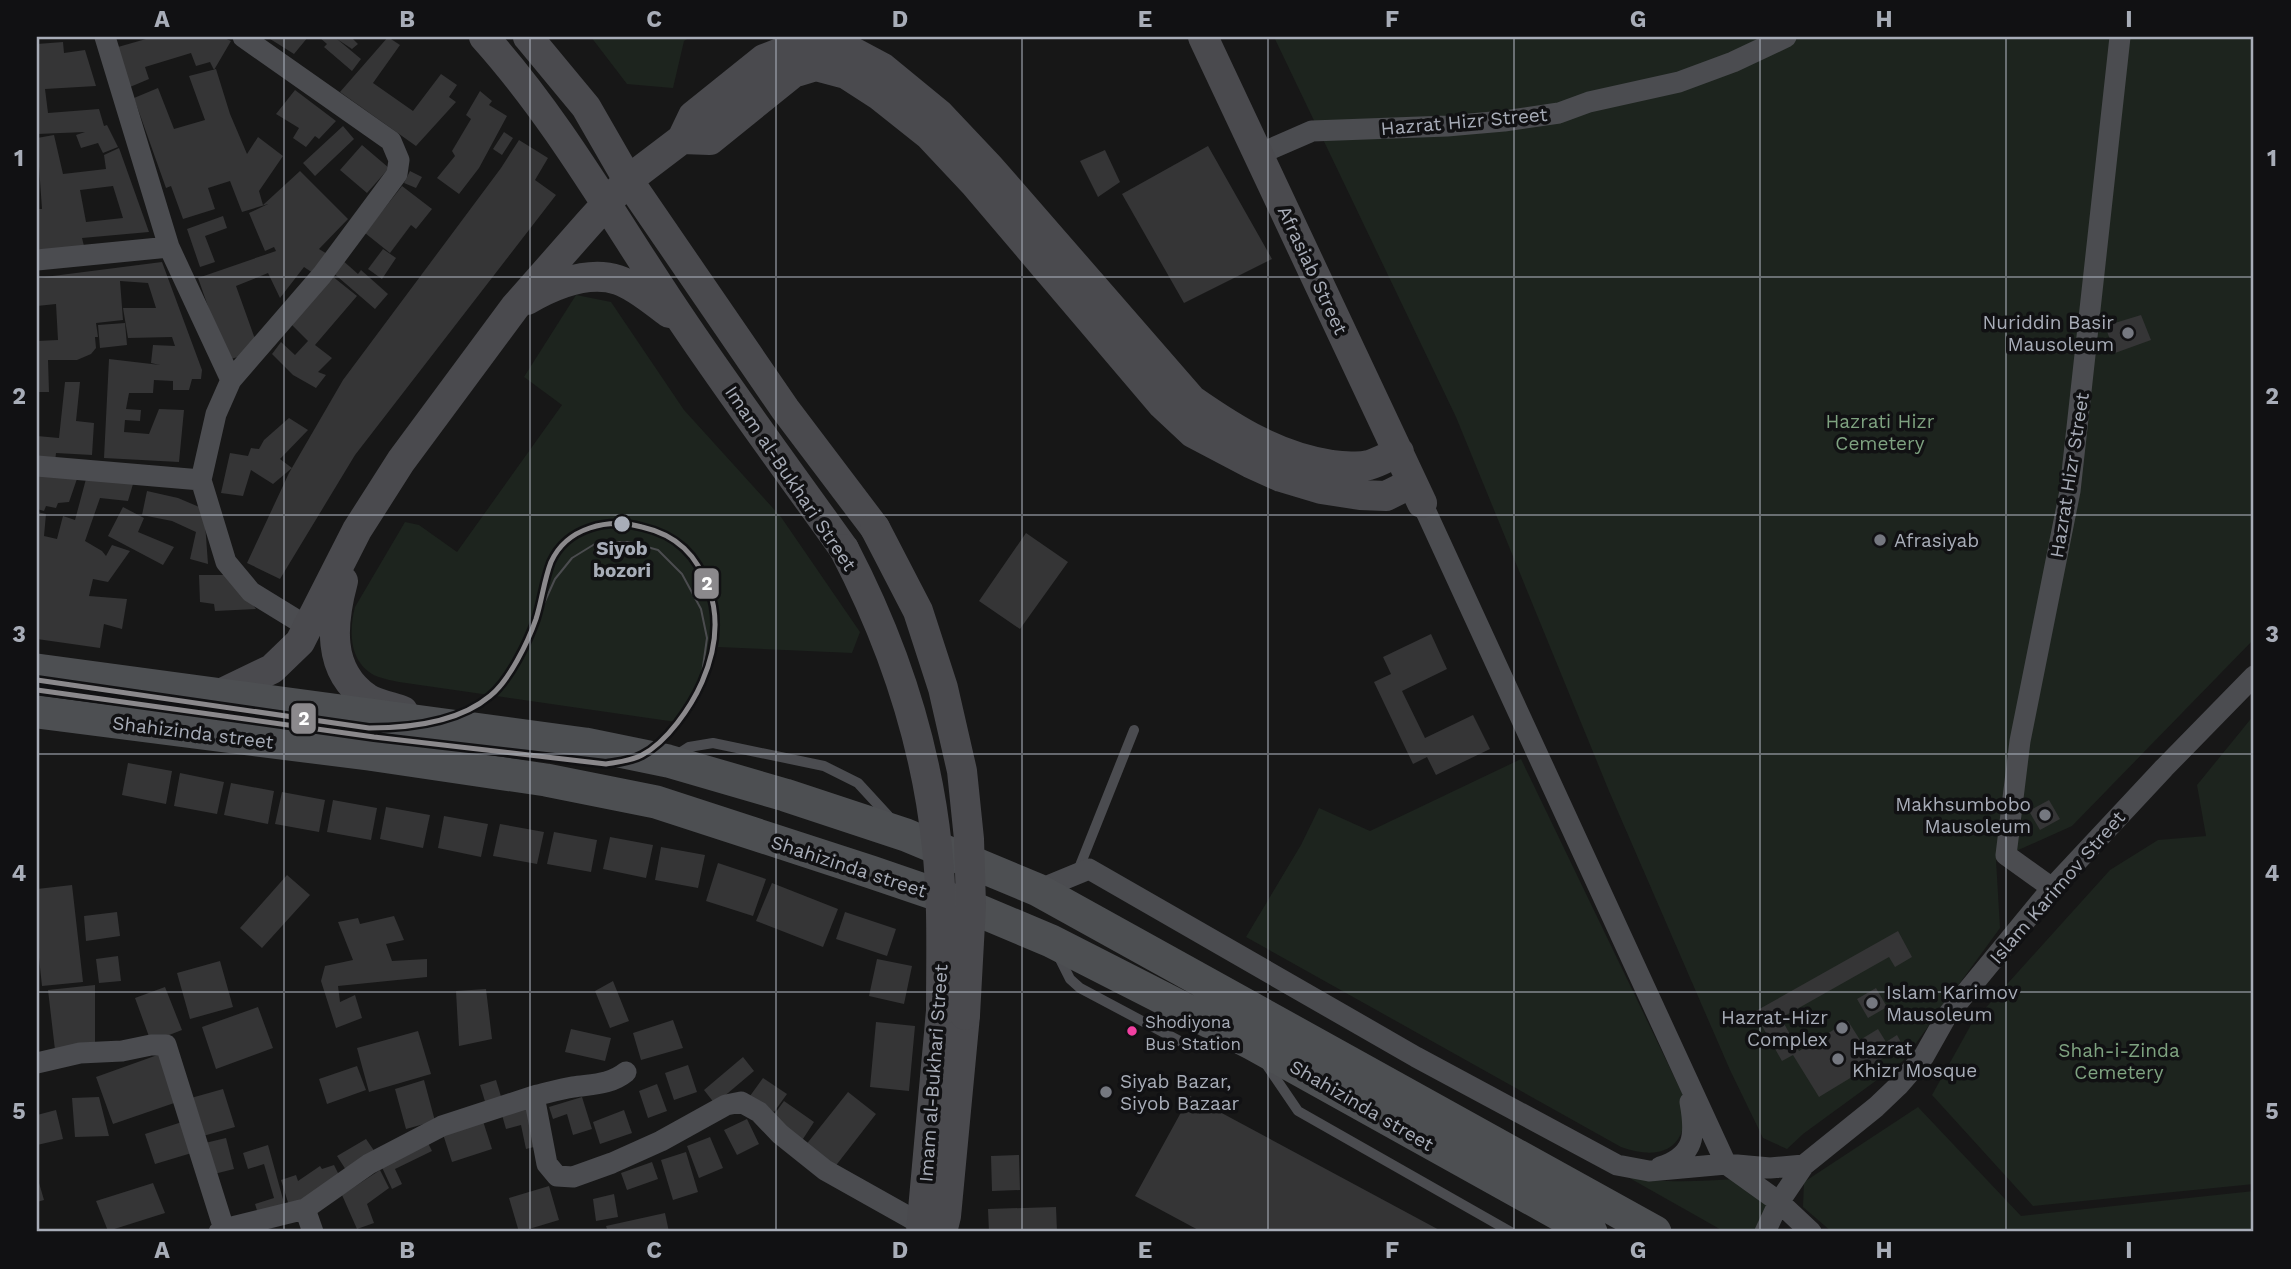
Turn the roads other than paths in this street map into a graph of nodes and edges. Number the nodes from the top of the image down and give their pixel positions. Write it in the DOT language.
graph roads {
  1 [pos="106,37"];
  2 [pos="243,37"];
  3 [pos="484,37"];
  4 [pos="528,37"];
  5 [pos="1203,37"];
  6 [pos="1786,37"];
  7 [pos="2120,37"];
  8 [pos="682,139"];
  9 [pos="1259,154"];
  10 [pos="628,180"];
  11 [pos="606,206"];
  12 [pos="169,247"];
  13 [pos="37,260"];
  14 [pos="515,307"];
  15 [pos="683,323"];
  16 [pos="231,380"];
  17 [pos="1399,452"];
  18 [pos="37,466"];
  19 [pos="201,480"];
  20 [pos="1417,493"];
  21 [pos="357,530"];
  22 [pos="308,627"];
  23 [pos="37,670"];
  24 [pos="2254,676"];
  25 [pos="220,694"];
  26 [pos="37,712"];
  27 [pos="437,723"];
  28 [pos="1133,730"];
  29 [pos="668,761"];
  30 [pos="656,802"];
  31 [pos="1077,874"];
  32 [pos="2052,888"];
  33 [pos="1049,897"];
  34 [pos="953,1013"];
  35 [pos="1253,1044"];
  36 [pos="37,1063"];
  37 [pos="626,1072"];
  38 [pos="1686,1075"];
  39 [pos="534,1096"];
  40 [pos="1726,1164"];
  41 [pos="1804,1165"];
  42 [pos="1649,1171"];
  43 [pos="1779,1202"];
  44 [pos="305,1209"];
  45 [pos="222,1230"];
  46 [pos="929,1230"];
  47 [pos="313,1232"];
  48 [pos="1511,1232"];
  49 [pos="1591,1232"];
  50 [pos="1655,1232"];
  51 [pos="1765,1232"];
  52 [pos="1811,1232"];
  1 -- 12 [label="street"];
  2 -- 16 [label="street"];
  3 -- 11 [label="street, Imam al-Bukhari Street"];
  4 -- 10 [label="street, Imam al-Bukhari Street"];
  5 -- 9 [label="street, Afrasiab Street"];
  6 -- 9 [label="street, Hazrat Hizr Street"];
  7 -- 32 [label="street, Hazrat Hizr Street"];
  8 -- 10 [label="street"];
  8 -- 17 [label="street"];
  8 -- 20 [label="street"];
  9 -- 17 [label="street, Afrasiab Street"];
  10 -- 11 [label="street"];
  10 -- 34 [label="street, Imam al-Bukhari Street, bridge"];
  11 -- 14 [label="street"];
  11 -- 15 [label="street, Imam al-Bukhari Street"];
  12 -- 13 [label="street"];
  12 -- 16 [label="street"];
  14 -- 15 [label="street"];
  14 -- 21 [label="street"];
  15 -- 34 [label="street, Imam al-Bukhari Street, bridge"];
  16 -- 19 [label="street"];
  17 -- 20 [label="street, Afrasiab Street"];
  18 -- 19 [label="street"];
  19 -- 22 [label="street"];
  20 -- 38 [label="street"];
  21 -- 22 [label="street"];
  21 -- 27 [label="street"];
  22 -- 25 [label="street"];
  23 -- 25 [label="main road, Shahizinda street"];
  24 -- 32 [label="street, Islam Karimov Street"];
  25 -- 27 [label="main road, Shahizinda street"];
  26 -- 30 [label="main road, Shahizinda street"];
  27 -- 29 [label="main road, Shahizinda street"];
  28 -- 31 [label="lane"];
  29 -- 30 [label="main road"];
  29 -- 33 [label="main road, Shahizinda street"];
  30 -- 35 [label="main road, Shahizinda street"];
  31 -- 33 [label="street"];
  31 -- 42 [label="street"];
  32 -- 41 [label="street, Islam Karimov Street"];
  33 -- 50 [label="main road, Shahizinda street"];
  34 -- 46 [label="street, Imam al-Bukhari Street"];
  35 -- 48 [label="lane"];
  35 -- 49 [label="main road, Shahizinda street"];
  36 -- 45 [label="street"];
  37 -- 39 [label="street"];
  38 -- 40 [label="street"];
  38 -- 42 [label="street"];
  39 -- 44 [label="street"];
  39 -- 46 [label="street"];
  40 -- 41 [label="street"];
  40 -- 42 [label="street"];
  40 -- 43 [label="street"];
  41 -- 43 [label="street, Islam Karimov Street"];
  43 -- 51 [label="street, Islam Karimov Street"];
  43 -- 52 [label="street"];
  44 -- 45 [label="street"];
  44 -- 47 [label="street"];
}
